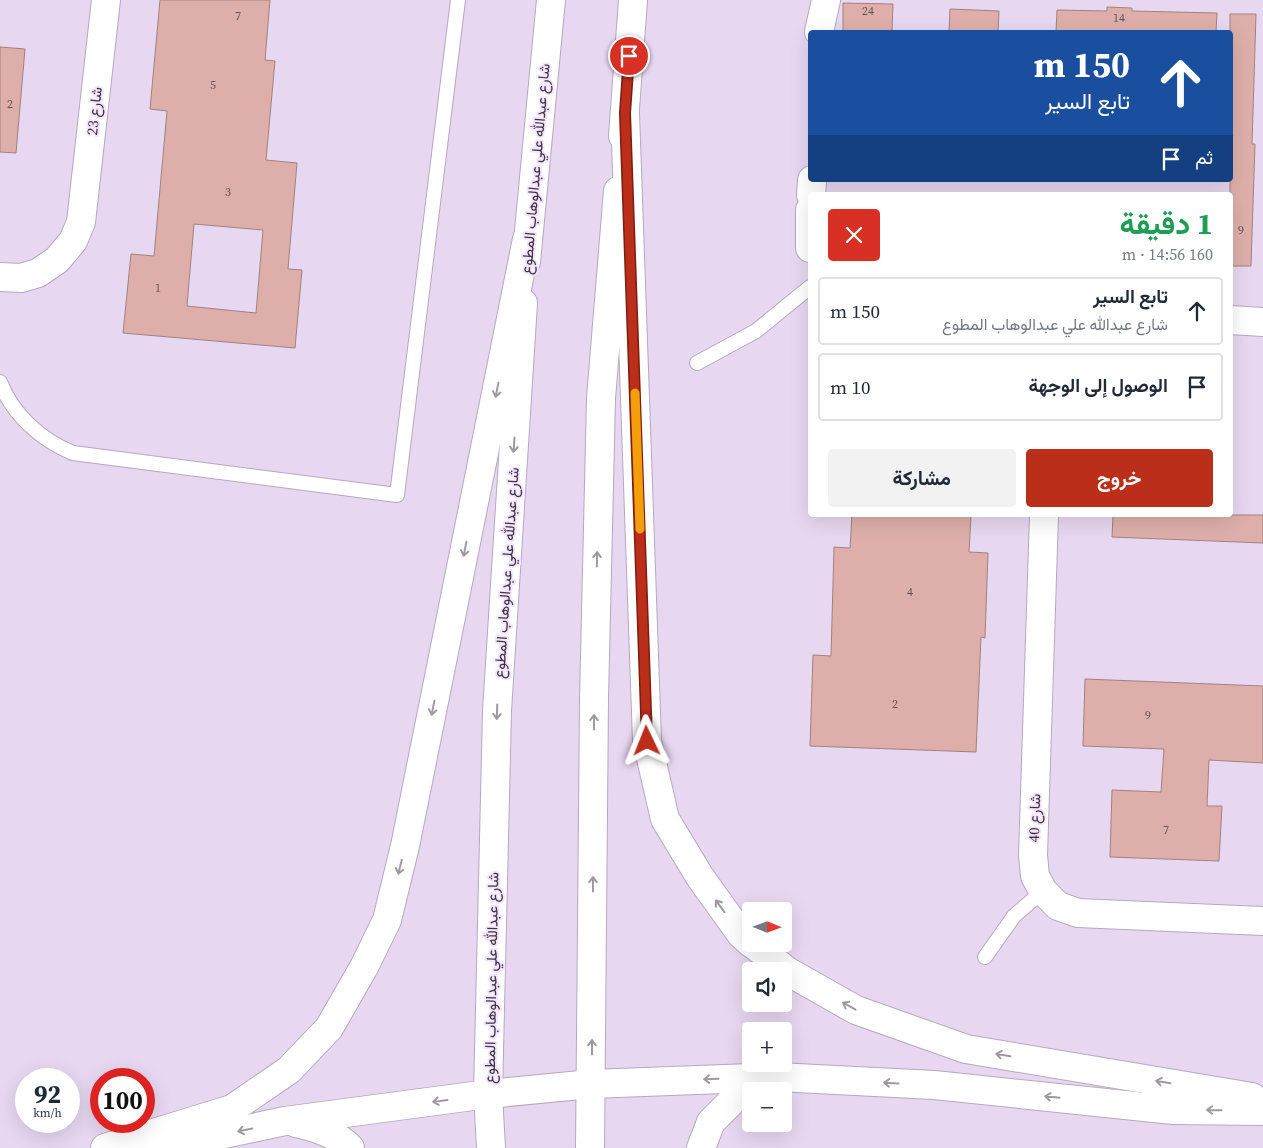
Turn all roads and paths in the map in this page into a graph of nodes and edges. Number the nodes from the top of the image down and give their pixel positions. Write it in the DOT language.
graph roads {
  1 [pos="106,0"];
  2 [pos="458,0"];
  3 [pos="551,0"];
  4 [pos="634,0"];
  5 [pos="826,0"];
  6 [pos="820,30"];
  7 [pos="625,113"];
  8 [pos="527,239"];
  9 [pos="0,277"];
  10 [pos="808,289"];
  11 [pos="1233,320"];
  12 [pos="1263,322"];
  13 [pos="697,363"];
  14 [pos="0,382"];
  15 [pos="1044,517"];
  16 [pos="1043,891"];
  17 [pos="1263,921"];
  18 [pos="742,935"];
  19 [pos="763,952"];
  20 [pos="985,957"];
  21 [pos="777,1076"];
  22 [pos="591,1084"];
  23 [pos="488,1094"];
  24 [pos="1263,1099"];
  25 [pos="1263,1111"];
  26 [pos="285,1122"];
  27 [pos="105,1148"];
  28 [pos="159,1148"];
  29 [pos="350,1148"];
  30 [pos="491,1148"];
  31 [pos="590,1148"];
  32 [pos="701,1148"];
  1 -- 9 [label="main road, شارع 23"];
  2 -- 14 [label="lane"];
  3 -- 8 [label="main road, شارع عبدالله علي عبدالوهاب المطوع"];
  4 -- 7 [label="main road"];
  5 -- 6 [label="main road"];
  18 -- 7 [label="main road, one-way"];
  22 -- 7 [label="main road, one-way"];
  8 -- 23 [label="main road, شارع عبدالله علي عبدالوهاب المطوع, one-way"];
  8 -- 27 [label="main road, one-way"];
  10 -- 13 [label="lane"];
  11 -- 12 [label="main road"];
  15 -- 16 [label="main road, شارع 40"];
  16 -- 17 [label="main road, شارع 40"];
  16 -- 20 [label="lane"];
  24 -- 19 [label="main road, one-way"];
  21 -- 22 [label="main road, one-way"];
  25 -- 21 [label="main road, one-way"];
  21 -- 32 [label="main road"];
  22 -- 23 [label="main road"];
  22 -- 31 [label="main road"];
  23 -- 26 [label="main road, one-way"];
  23 -- 30 [label="main road, شارع عبدالله علي عبدالوهاب المطوع"];
  26 -- 28 [label="main road, one-way"];
  26 -- 29 [label="main road"];
}
